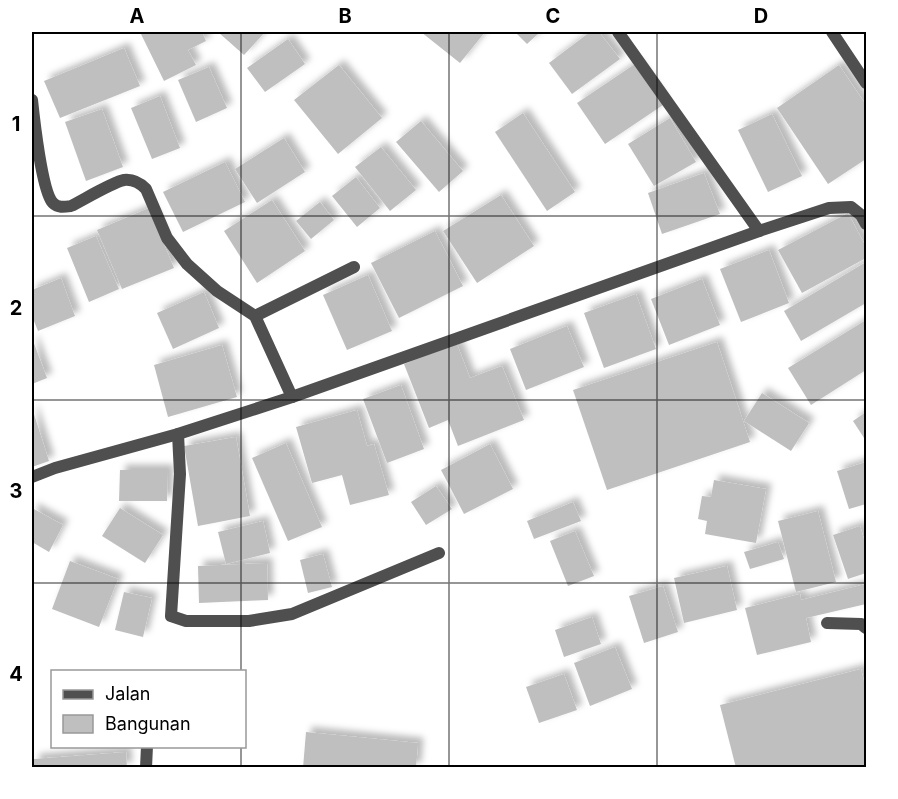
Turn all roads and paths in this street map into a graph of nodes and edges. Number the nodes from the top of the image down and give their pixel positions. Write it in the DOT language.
graph roads {
  1 [pos="618,32"];
  2 [pos="832,32"];
  3 [pos="867,83"];
  4 [pos="32,100"];
  5 [pos="867,224"];
  6 [pos="759,231"];
  7 [pos="354,267"];
  8 [pos="255,316"];
  9 [pos="292,397"];
  10 [pos="178,434"];
  11 [pos="32,477"];
  12 [pos="439,553"];
  13 [pos="827,623"];
  14 [pos="867,628"];
  15 [pos="147,748"];
  16 [pos="146,768"];
  1 -- 6 [label="street"];
  2 -- 3 [label="street"];
  4 -- 8 [label="street"];
  5 -- 6 [label="street"];
  6 -- 9 [label="street"];
  7 -- 8 [label="street"];
  8 -- 9 [label="street"];
  9 -- 10 [label="street"];
  10 -- 11 [label="street"];
  10 -- 12 [label="street"];
  13 -- 14 [label="street"];
  15 -- 16 [label="street"];
}
